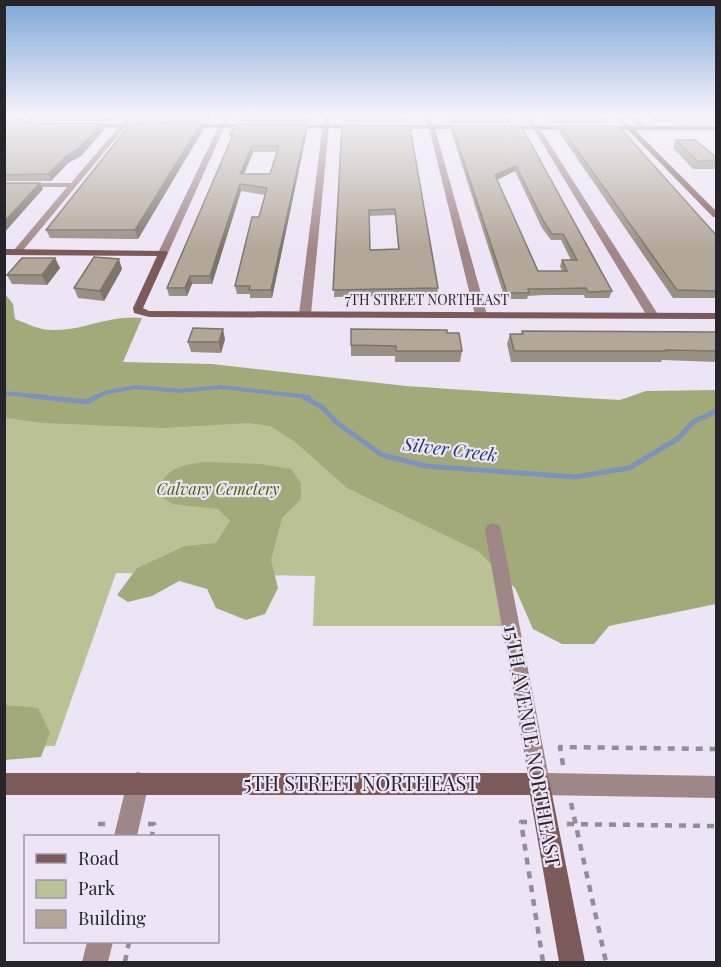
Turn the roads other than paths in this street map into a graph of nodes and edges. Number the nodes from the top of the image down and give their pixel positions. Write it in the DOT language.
graph roads {
  1 [pos="94,160"];
  2 [pos="206,160"];
  3 [pos="322,160"];
  4 [pos="439,160"];
  5 [pos="555,160"];
  6 [pos="662,160"];
  7 [pos="4,185"];
  8 [pos="72,185"];
  9 [pos="717,215"];
  10 [pos="4,252"];
  11 [pos="17,252"];
  12 [pos="163,253"];
  13 [pos="304,314"];
  14 [pos="481,315"];
  15 [pos="653,316"];
  16 [pos="717,316"];
  17 [pos="493,530"];
  18 [pos="138,783"];
  19 [pos="4,784"];
  20 [pos="539,784"];
  21 [pos="717,786"];
  22 [pos="125,835"];
  23 [pos="100,943"];
  24 [pos="95,963"];
  25 [pos="572,963"];
  1 -- 8 [label="street"];
  2 -- 12 [label="street"];
  3 -- 13 [label="street"];
  4 -- 14 [label="street"];
  5 -- 15 [label="street"];
  6 -- 9 [label="street"];
  7 -- 8 [label="street"];
  8 -- 11 [label="street"];
  10 -- 11 [label="street"];
  11 -- 12 [label="street"];
  12 -- 13 [label="street, 7TH STREET NORTHEAST"];
  13 -- 14 [label="street, 7TH STREET NORTHEAST"];
  14 -- 15 [label="street, 7TH STREET NORTHEAST"];
  15 -- 16 [label="street, 7TH STREET NORTHEAST"];
  17 -- 20 [label="street, 15TH AVENUE NORTHEAST"];
  18 -- 19 [label="street, 5TH STREET NORTHEAST"];
  18 -- 20 [label="street, 5TH STREET NORTHEAST"];
  18 -- 22 [label="street"];
  20 -- 21 [label="street, 5TH STREET NORTHEAST"];
  20 -- 25 [label="street, 15TH AVENUE NORTHEAST"];
  23 -- 24 [label="street"];
}
